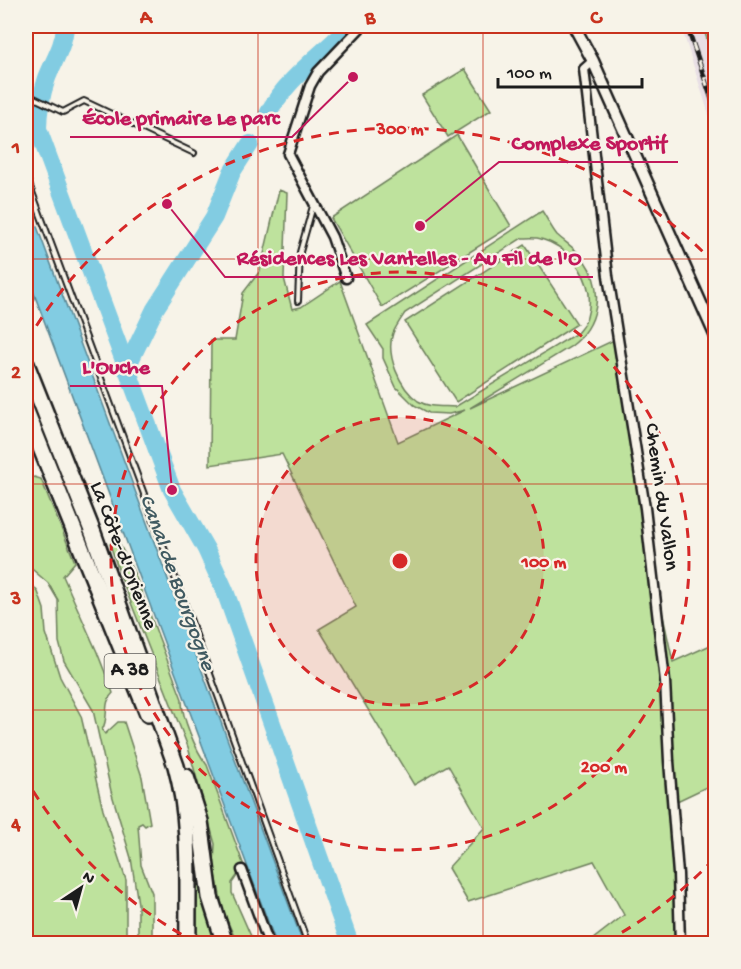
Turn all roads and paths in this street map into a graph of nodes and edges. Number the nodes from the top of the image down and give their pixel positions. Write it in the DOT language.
graph roads {
  1 [pos="362,26"];
  2 [pos="574,26"];
  3 [pos="592,62"];
  4 [pos="26,94"];
  5 [pos="194,153"];
  6 [pos="26,176"];
  7 [pos="314,202"];
  8 [pos="346,278"];
  9 [pos="298,301"];
  10 [pos="716,337"];
  11 [pos="26,364"];
  12 [pos="26,411"];
  13 [pos="149,689"];
  14 [pos="242,870"];
  15 [pos="179,944"];
  16 [pos="188,944"];
  17 [pos="225,944"];
  18 [pos="269,944"];
  19 [pos="308,944"];
  20 [pos="680,944"];
  1 -- 7 [label="street"];
  2 -- 3 [label="main road"];
  3 -- 10 [label="main road"];
  3 -- 20 [label="street, Chemin du Vallon"];
  4 -- 5 [label="lane"];
  6 -- 19 [label="lane"];
  7 -- 8 [label="street"];
  7 -- 9 [label="lane"];
  11 -- 13 [label="highway, La Côte-d'Orienne / A 38"];
  12 -- 15 [label="highway, La Côte-d'Orienne / A 38"];
  13 -- 16 [label="highway, La Côte-d'Orienne / A 38"];
  13 -- 17 [label="highway"];
  14 -- 18 [label="street"];
}
